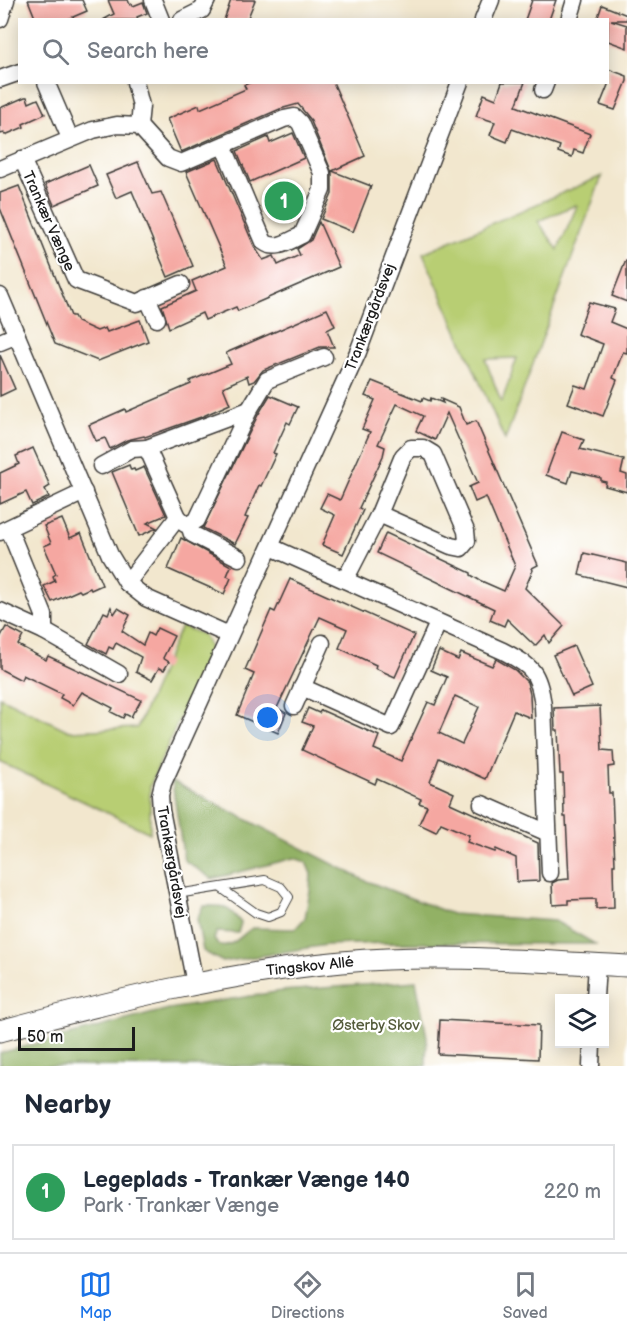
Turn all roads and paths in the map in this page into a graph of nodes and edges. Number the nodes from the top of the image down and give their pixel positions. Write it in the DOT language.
graph roads {
  1 [pos="6,0"];
  2 [pos="153,0"];
  3 [pos="207,0"];
  4 [pos="491,0"];
  5 [pos="576,0"];
  6 [pos="160,18"];
  7 [pos="186,18"];
  8 [pos="484,18"];
  9 [pos="569,18"];
  10 [pos="0,19"];
  11 [pos="18,73"];
  12 [pos="0,79"];
  13 [pos="47,84"];
  14 [pos="136,84"];
  15 [pos="459,84"];
  16 [pos="139,126"];
  17 [pos="70,138"];
  18 [pos="223,145"];
  19 [pos="21,159"];
  20 [pos="0,169"];
  21 [pos="181,284"];
  22 [pos="0,296"];
  23 [pos="147,298"];
  24 [pos="157,319"];
  25 [pos="17,335"];
  26 [pos="0,342"];
  27 [pos="324,357"];
  28 [pos="249,410"];
  29 [pos="147,448"];
  30 [pos="101,466"];
  31 [pos="84,492"];
  32 [pos="379,514"];
  33 [pos="183,521"];
  34 [pos="4,530"];
  35 [pos="271,547"];
  36 [pos="239,558"];
  37 [pos="345,580"];
  38 [pos="128,583"];
  39 [pos="0,611"];
  40 [pos="438,623"];
  41 [pos="44,631"];
  42 [pos="229,636"];
  43 [pos="322,643"];
  44 [pos="119,674"];
  45 [pos="302,687"];
  46 [pos="294,706"];
  47 [pos="482,804"];
  48 [pos="548,832"];
  49 [pos="550,873"];
  50 [pos="221,888"];
  51 [pos="177,894"];
  52 [pos="597,964"];
  53 [pos="627,966"];
  54 [pos="195,984"];
  55 [pos="595,994"];
  56 [pos="0,1032"];
  57 [pos="592,1048"];
  58 [pos="591,1066"];
  1 -- 10 [label="street"];
  2 -- 6 [label="street"];
  3 -- 7 [label="street"];
  4 -- 8 [label="street"];
  5 -- 9 [label="street"];
  11 -- 12 [label="street"];
  13 -- 17 [label="street"];
  14 -- 16 [label="street"];
  15 -- 35 [label="street, Trankærgårdsvej"];
  16 -- 17 [label="street, Trankær Vænge"];
  16 -- 18 [label="street"];
  17 -- 19 [label="street, Trankær Vænge"];
  18 -- 18 [label="street"];
  19 -- 20 [label="street, Trankær Vænge"];
  19 -- 23 [label="street, Trankær Vænge"];
  21 -- 23 [label="street, Trankær Vænge"];
  22 -- 25 [label="street"];
  23 -- 24 [label="street"];
  25 -- 26 [label="street"];
  25 -- 31 [label="street"];
  27 -- 28 [label="street"];
  28 -- 29 [label="street"];
  28 -- 33 [label="street"];
  29 -- 30 [label="street"];
  29 -- 33 [label="street"];
  31 -- 34 [label="street"];
  31 -- 38 [label="street"];
  32 -- 32 [label="street"];
  32 -- 37 [label="street"];
  33 -- 36 [label="street"];
  33 -- 38 [label="street"];
  34 -- 41 [label="street"];
  35 -- 37 [label="street"];
  35 -- 42 [label="street, Trankærgårdsvej"];
  37 -- 40 [label="street"];
  38 -- 42 [label="street"];
  39 -- 41 [label="street"];
  40 -- 45 [label="street"];
  40 -- 48 [label="street"];
  41 -- 44 [label="street"];
  42 -- 51 [label="street, Trankærgårdsvej"];
  43 -- 45 [label="street"];
  45 -- 46 [label="street"];
  47 -- 48 [label="street"];
  48 -- 49 [label="street"];
  50 -- 50 [label="lane"];
  50 -- 51 [label="lane"];
  51 -- 54 [label="street, Trankærgårdsvej"];
  52 -- 53 [label="street, Tingskov Allé"];
  52 -- 54 [label="street, Tingskov Allé"];
  52 -- 55 [label="street"];
  54 -- 56 [label="street, Tingskov Allé"];
  57 -- 58 [label="street"];
}
